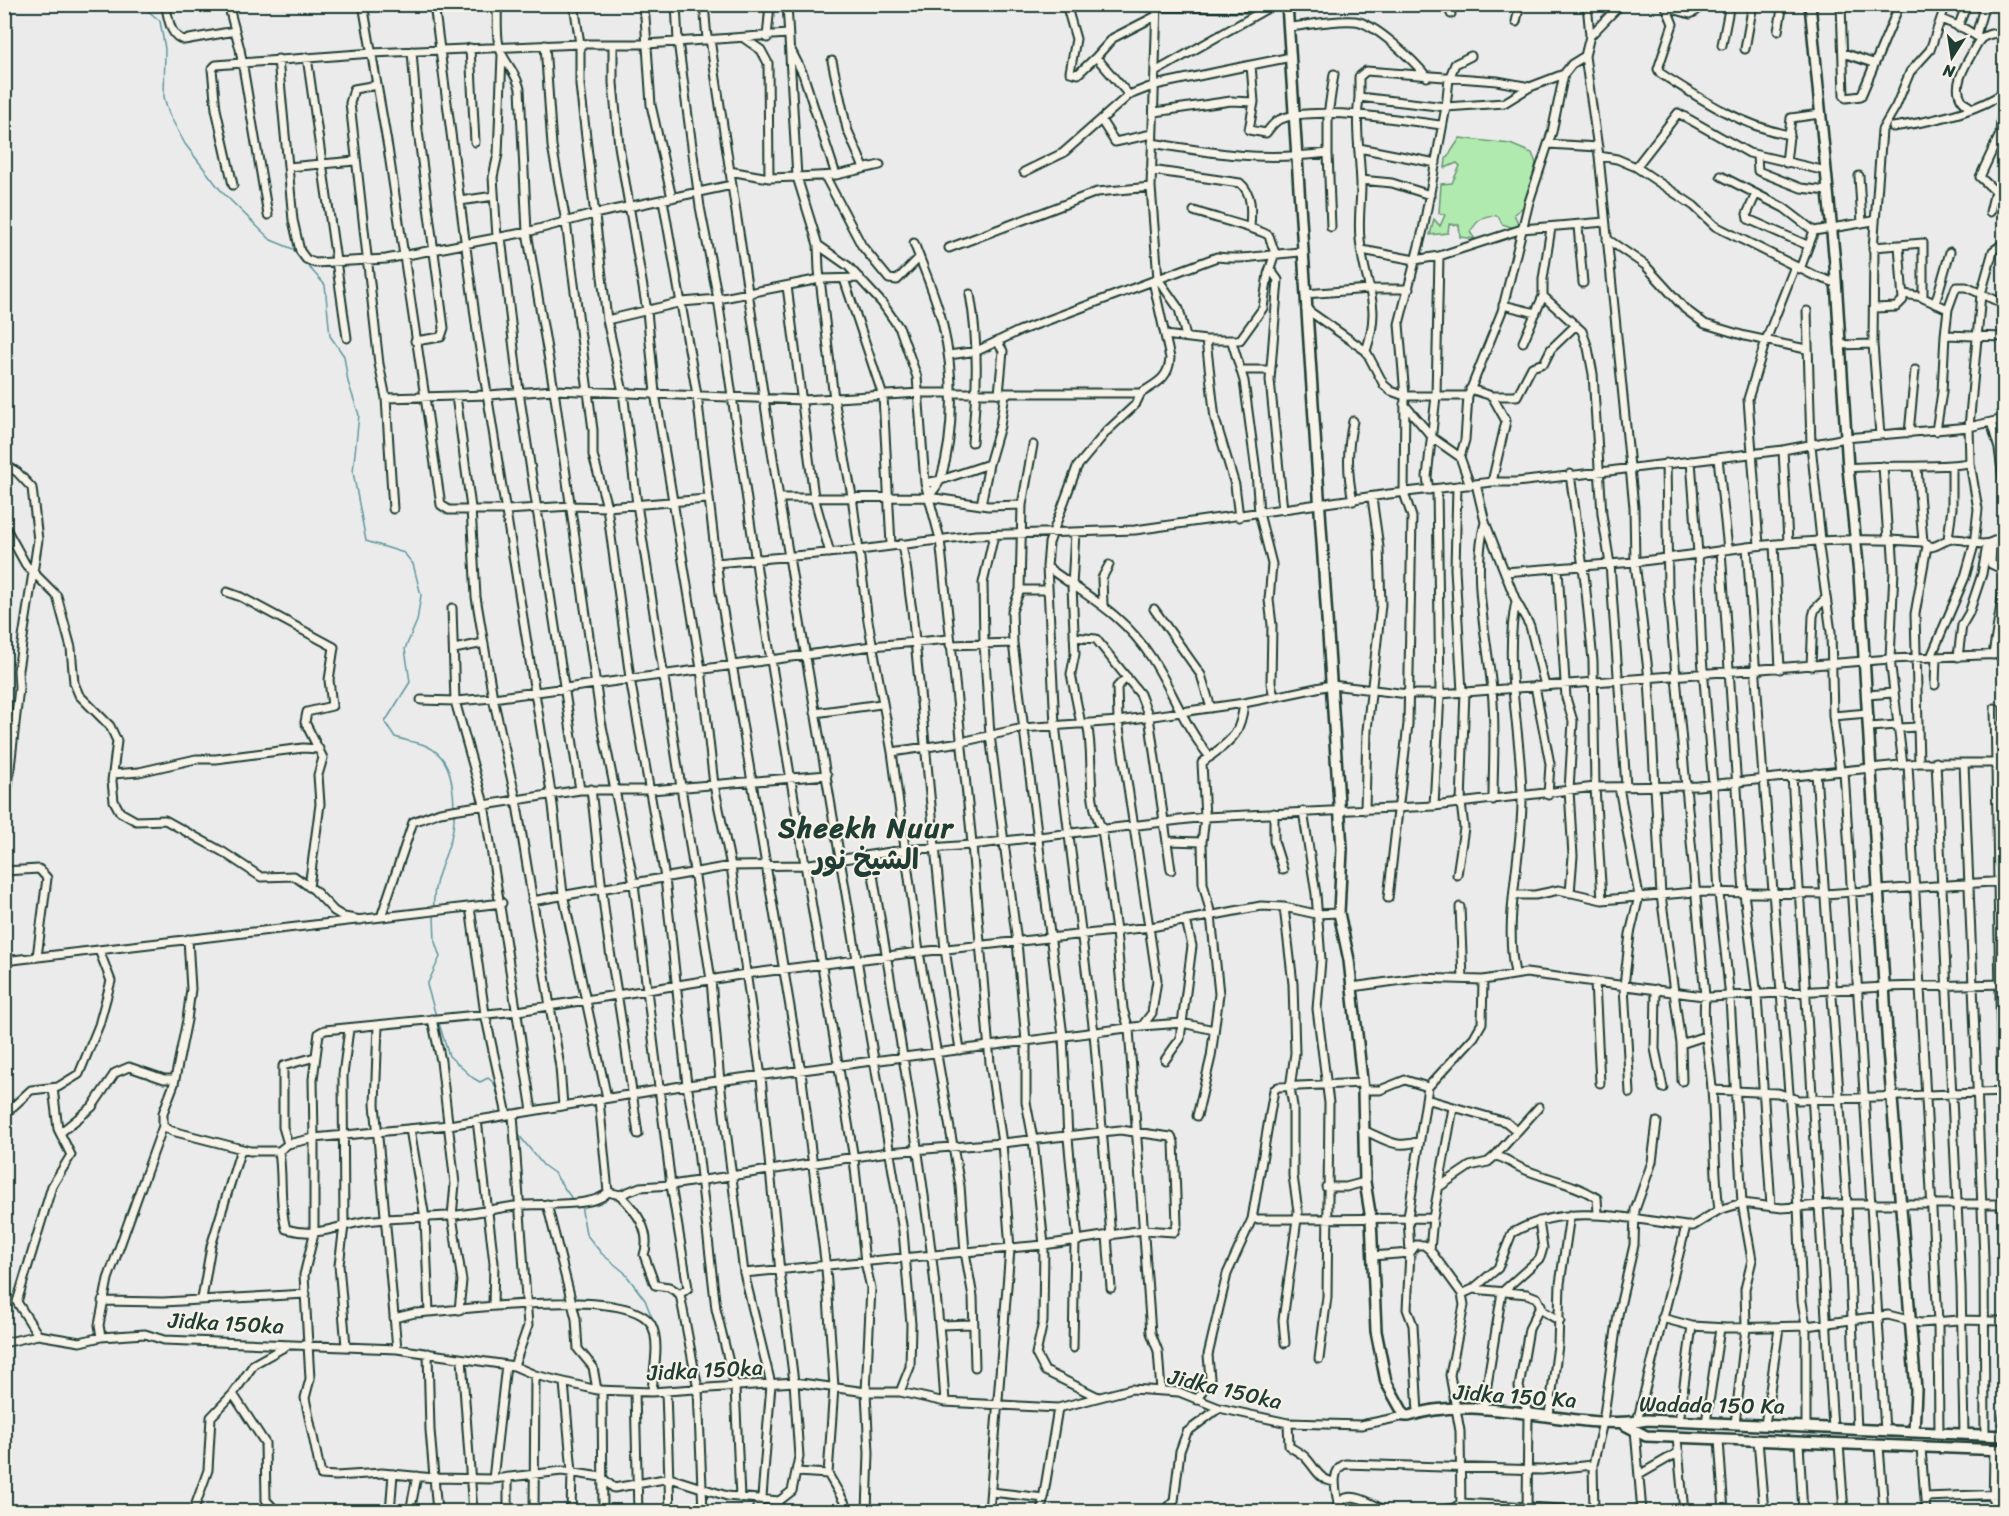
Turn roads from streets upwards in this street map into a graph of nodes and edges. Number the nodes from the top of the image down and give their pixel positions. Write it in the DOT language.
graph roads {
  1 [pos="165,4"];
  2 [pos="228,4"];
  3 [pos="363,4"];
  4 [pos="434,4"];
  5 [pos="497,4"];
  6 [pos="574,4"];
  7 [pos="642,4"];
  8 [pos="676,4"];
  9 [pos="704,4"];
  10 [pos="770,4"];
  11 [pos="788,4"];
  12 [pos="1066,4"];
  13 [pos="1134,4"];
  14 [pos="1285,4"];
  15 [pos="1448,4"];
  16 [pos="1520,4"];
  17 [pos="1587,4"];
  18 [pos="1622,4"];
  19 [pos="1697,4"];
  20 [pos="1730,4"];
  21 [pos="1753,4"];
  22 [pos="1783,4"];
  23 [pos="1810,4"];
  24 [pos="1841,4"];
  25 [pos="1900,4"];
  26 [pos="1946,4"];
  27 [pos="1967,4"];
  28 [pos="1985,4"];
  29 [pos="1157,6"];
  30 [pos="1666,6"];
  31 [pos="1268,8"];
  32 [pos="1451,14"];
  33 [pos="1156,16"];
  34 [pos="1941,20"];
  35 [pos="1516,22"];
  36 [pos="1290,27"];
  37 [pos="1958,27"];
  38 [pos="235,31"];
  39 [pos="1778,31"];
  40 [pos="2004,32"];
  41 [pos="788,34"];
  42 [pos="1590,36"];
  43 [pos="1978,37"];
  44 [pos="767,38"];
  45 [pos="708,39"];
  46 [pos="745,39"];
  47 [pos="678,41"];
  48 [pos="580,44"];
  49 [pos="613,44"];
  50 [pos="647,44"];
  51 [pos="544,45"];
  52 [pos="1722,45"];
  53 [pos="500,47"];
  54 [pos="789,47"];
  55 [pos="470,48"];
  56 [pos="439,49"];
  57 [pos="1745,49"];
  58 [pos="412,51"];
  59 [pos="372,53"];
  60 [pos="1843,53"];
  61 [pos="502,55"];
  62 [pos="1471,56"];
  63 [pos="1586,56"];
  64 [pos="307,57"];
  65 [pos="1096,57"];
  66 [pos="1291,57"];
  67 [pos="278,59"];
  68 [pos="832,61"];
  69 [pos="242,62"];
  70 [pos="1873,63"];
  71 [pos="1251,65"];
  72 [pos="1155,72"];
  73 [pos="1334,74"];
  74 [pos="1564,74"];
  75 [pos="1427,77"];
  76 [pos="1449,79"];
  77 [pos="1155,85"];
  78 [pos="376,86"];
  79 [pos="1530,87"];
  80 [pos="2004,93"];
  81 [pos="1129,95"];
  82 [pos="1359,97"];
  83 [pos="1254,102"];
  84 [pos="1446,107"];
  85 [pos="1972,108"];
  86 [pos="1155,112"];
  87 [pos="1357,114"];
  88 [pos="1820,114"];
  89 [pos="1294,115"];
  90 [pos="1328,115"];
  91 [pos="1101,120"];
  92 [pos="1442,125"];
  93 [pos="1893,127"];
  94 [pos="1152,134"];
  95 [pos="1790,135"];
  96 [pos="476,142"];
  97 [pos="1152,143"];
  98 [pos="1548,144"];
  99 [pos="1598,147"];
  100 [pos="1359,148"];
  101 [pos="1328,153"];
  102 [pos="1599,156"];
  103 [pos="1757,156"];
  104 [pos="1298,157"];
  105 [pos="355,161"];
  106 [pos="322,162"];
  107 [pos="1436,163"];
  108 [pos="1786,163"];
  109 [pos="880,165"];
  110 [pos="288,167"];
  111 [pos="1635,167"];
  112 [pos="864,168"];
  113 [pos="1151,170"];
  114 [pos="729,171"];
  115 [pos="1826,171"];
  116 [pos="1024,172"];
  117 [pos="836,175"];
  118 [pos="825,176"];
  119 [pos="1721,176"];
  120 [pos="1859,176"];
  121 [pos="797,177"];
  122 [pos="769,178"];
  123 [pos="1360,180"];
  124 [pos="233,185"];
  125 [pos="732,185"];
  126 [pos="1151,187"];
  127 [pos="699,190"];
  128 [pos="1828,191"];
  129 [pos="1756,194"];
  130 [pos="1430,195"];
  131 [pos="494,196"];
  132 [pos="672,198"];
  133 [pos="663,200"];
  134 [pos="460,201"];
  135 [pos="629,206"];
  136 [pos="1194,211"];
  137 [pos="1990,212"];
  138 [pos="594,214"];
  139 [pos="268,215"];
  140 [pos="1873,221"];
  141 [pos="566,222"];
  142 [pos="1605,222"];
  143 [pos="1862,223"];
  144 [pos="1331,226"];
  145 [pos="1578,226"];
  146 [pos="1250,228"];
  147 [pos="1551,228"];
  148 [pos="1522,229"];
  149 [pos="1832,229"];
  150 [pos="1814,231"];
  151 [pos="527,232"];
  152 [pos="499,237"];
  153 [pos="1607,239"];
  154 [pos="466,242"];
  155 [pos="914,243"];
  156 [pos="2004,243"];
  157 [pos="1808,244"];
  158 [pos="1899,244"];
  159 [pos="818,245"];
  160 [pos="435,248"];
  161 [pos="949,248"];
  162 [pos="1873,249"];
  163 [pos="1362,250"];
  164 [pos="1303,252"];
  165 [pos="1950,252"];
  166 [pos="1275,253"];
  167 [pos="403,255"];
  168 [pos="1439,256"];
  169 [pos="919,258"];
  170 [pos="335,260"];
  171 [pos="368,260"];
  172 [pos="1415,260"];
  173 [pos="1797,267"];
  174 [pos="1270,269"];
  175 [pos="860,278"];
  176 [pos="820,279"];
  177 [pos="844,279"];
  178 [pos="1156,280"];
  179 [pos="1583,283"];
  180 [pos="1836,283"];
  181 [pos="787,286"];
  182 [pos="1369,289"];
  183 [pos="1409,289"];
  184 [pos="748,292"];
  185 [pos="970,294"];
  186 [pos="1305,294"];
  187 [pos="1904,294"];
  188 [pos="1981,294"];
  189 [pos="1543,296"];
  190 [pos="1923,297"];
  191 [pos="718,299"];
  192 [pos="682,302"];
  193 [pos="1503,304"];
  194 [pos="1935,304"];
  195 [pos="2004,304"];
  196 [pos="1875,308"];
  197 [pos="1305,309"];
  198 [pos="1948,309"];
  199 [pos="647,310"];
  200 [pos="1807,311"];
  201 [pos="1536,313"];
  202 [pos="607,320"];
  203 [pos="1576,325"];
  204 [pos="1165,335"];
  205 [pos="1945,335"];
  206 [pos="1186,337"];
  207 [pos="1978,337"];
  208 [pos="2004,337"];
  209 [pos="347,338"];
  210 [pos="1206,340"];
  211 [pos="1766,340"];
  212 [pos="415,341"];
  213 [pos="998,341"];
  214 [pos="1232,342"];
  215 [pos="1523,342"];
  216 [pos="1874,344"];
  217 [pos="1839,345"];
  218 [pos="1806,349"];
  219 [pos="977,351"];
  220 [pos="1366,351"];
  221 [pos="949,356"];
  222 [pos="1242,370"];
  223 [pos="1270,370"];
  224 [pos="1915,370"];
  225 [pos="554,390"];
  226 [pos="586,390"];
  227 [pos="519,392"];
  228 [pos="623,392"];
  229 [pos="655,393"];
  230 [pos="920,393"];
  231 [pos="951,393"];
  232 [pos="977,393"];
  233 [pos="1141,393"];
  234 [pos="1469,393"];
  235 [pos="1002,394"];
  236 [pos="489,395"];
  237 [pos="697,395"];
  238 [pos="423,396"];
  239 [pos="456,396"];
  240 [pos="883,396"];
  241 [pos="1405,396"];
  242 [pos="1436,396"];
  243 [pos="1492,396"];
  244 [pos="386,398"];
  245 [pos="731,398"];
  246 [pos="834,399"];
  247 [pos="766,400"];
  248 [pos="802,400"];
  249 [pos="1404,404"];
  250 [pos="2004,419"];
  251 [pos="1353,421"];
  252 [pos="1991,422"];
  253 [pos="1969,428"];
  254 [pos="1935,431"];
  255 [pos="1909,433"];
  256 [pos="1880,435"];
  257 [pos="1433,438"];
  258 [pos="1846,438"];
  259 [pos="972,442"];
  260 [pos="1034,445"];
  261 [pos="1811,445"];
  262 [pos="2002,448"];
  263 [pos="1783,450"];
  264 [pos="1752,454"];
  265 [pos="1460,457"];
  266 [pos="1718,458"];
  267 [pos="1691,460"];
  268 [pos="1970,463"];
  269 [pos="989,464"];
  270 [pos="1666,464"];
  271 [pos="4,465"];
  272 [pos="1882,466"];
  273 [pos="1952,466"];
  274 [pos="1630,468"];
  275 [pos="1848,468"];
  276 [pos="1917,468"];
  277 [pos="1599,471"];
  278 [pos="1570,474"];
  279 [pos="941,480"];
  280 [pos="1492,482"];
  281 [pos="925,483"];
  282 [pos="1473,484"];
  283 [pos="1457,486"];
  284 [pos="2004,486"];
  285 [pos="1433,490"];
  286 [pos="1404,493"];
  287 [pos="852,496"];
  288 [pos="814,497"];
  289 [pos="888,497"];
  290 [pos="928,497"];
  291 [pos="779,498"];
  292 [pos="1372,498"];
  293 [pos="707,499"];
  294 [pos="673,501"];
  295 [pos="1353,501"];
  296 [pos="637,504"];
  297 [pos="981,505"];
  298 [pos="1022,505"];
  299 [pos="571,506"];
  300 [pos="1320,506"];
  301 [pos="607,507"];
  302 [pos="471,508"];
  303 [pos="538,508"];
  304 [pos="393,509"];
  305 [pos="507,510"];
  306 [pos="1282,510"];
  307 [pos="1259,513"];
  308 [pos="1239,517"];
  309 [pos="1485,522"];
  310 [pos="4,525"];
  311 [pos="1023,533"];
  312 [pos="1076,533"];
  313 [pos="1052,534"];
  314 [pos="994,535"];
  315 [pos="2004,536"];
  316 [pos="1856,538"];
  317 [pos="940,539"];
  318 [pos="1948,539"];
  319 [pos="1820,540"];
  320 [pos="1890,540"];
  321 [pos="1788,542"];
  322 [pos="902,544"];
  323 [pos="1774,544"];
  324 [pos="1925,544"];
  325 [pos="1989,544"];
  326 [pos="891,545"];
  327 [pos="1759,545"];
  328 [pos="1974,545"];
  329 [pos="1747,547"];
  330 [pos="860,550"];
  331 [pos="1724,550"];
  332 [pos="830,553"];
  333 [pos="1698,554"];
  334 [pos="789,557"];
  335 [pos="756,558"];
  336 [pos="1666,558"];
  337 [pos="716,562"];
  338 [pos="1635,562"];
  339 [pos="1610,564"];
  340 [pos="1109,565"];
  341 [pos="1047,567"];
  342 [pos="1582,567"];
  343 [pos="1558,569"];
  344 [pos="2004,570"];
  345 [pos="35,572"];
  346 [pos="1505,572"];
  347 [pos="2004,585"];
  348 [pos="1072,586"];
  349 [pos="1020,590"];
  350 [pos="1047,590"];
  351 [pos="226,592"];
  352 [pos="1825,599"];
  353 [pos="1515,601"];
  354 [pos="1103,605"];
  355 [pos="452,608"];
  356 [pos="1154,609"];
  357 [pos="1074,637"];
  358 [pos="913,642"];
  359 [pos="949,642"];
  360 [pos="984,643"];
  361 [pos="1013,643"];
  362 [pos="484,644"];
  363 [pos="872,646"];
  364 [pos="454,649"];
  365 [pos="2004,654"];
  366 [pos="1993,655"];
  367 [pos="805,657"];
  368 [pos="1914,657"];
  369 [pos="1933,657"];
  370 [pos="1958,657"];
  371 [pos="1890,659"];
  372 [pos="771,661"];
  373 [pos="1865,662"];
  374 [pos="1831,664"];
  375 [pos="732,665"];
  376 [pos="1811,666"];
  377 [pos="701,669"];
  378 [pos="1780,669"];
  379 [pos="1756,670"];
  380 [pos="1730,672"];
  381 [pos="665,674"];
  382 [pos="1704,674"];
  383 [pos="1127,677"];
  384 [pos="1676,677"];
  385 [pos="630,678"];
  386 [pos="1649,679"];
  387 [pos="1619,681"];
  388 [pos="596,682"];
  389 [pos="1594,683"];
  390 [pos="1567,684"];
  391 [pos="1331,685"];
  392 [pos="1935,685"];
  393 [pos="565,686"];
  394 [pos="1535,686"];
  395 [pos="1545,686"];
  396 [pos="1515,688"];
  397 [pos="1373,690"];
  398 [pos="1492,690"];
  399 [pos="534,691"];
  400 [pos="1463,692"];
  401 [pos="1893,693"];
  402 [pos="1408,694"];
  403 [pos="1440,694"];
  404 [pos="1867,695"];
  405 [pos="1274,696"];
  406 [pos="493,698"];
  407 [pos="421,700"];
  408 [pos="455,701"];
  409 [pos="1244,703"];
  410 [pos="881,704"];
  411 [pos="1211,708"];
  412 [pos="1995,708"];
  413 [pos="1183,712"];
  414 [pos="816,713"];
  415 [pos="1868,713"];
  416 [pos="1149,717"];
  417 [pos="1833,717"];
  418 [pos="1118,721"];
  419 [pos="1084,723"];
  420 [pos="1055,726"];
  421 [pos="1899,726"];
  422 [pos="1869,727"];
  423 [pos="1917,727"];
  424 [pos="1023,728"];
  425 [pos="990,735"];
  426 [pos="961,742"];
  427 [pos="927,748"];
  428 [pos="319,749"];
  429 [pos="892,752"];
  430 [pos="1209,757"];
  431 [pos="1936,762"];
  432 [pos="1964,763"];
  433 [pos="2004,763"];
  434 [pos="1918,764"];
  435 [pos="1995,764"];
  436 [pos="1905,765"];
  437 [pos="1870,768"];
  438 [pos="1842,771"];
  439 [pos="1816,773"];
  440 [pos="113,774"];
  441 [pos="827,775"];
  442 [pos="1792,776"];
  443 [pos="1764,778"];
  444 [pos="792,779"];
  445 [pos="1737,780"];
  446 [pos="751,781"];
  447 [pos="714,785"];
  448 [pos="1713,785"];
  449 [pos="1622,786"];
  450 [pos="1654,786"];
  451 [pos="681,787"];
  452 [pos="1595,787"];
  453 [pos="1685,787"];
  454 [pos="616,788"];
  455 [pos="591,789"];
  456 [pos="580,790"];
  457 [pos="651,790"];
  458 [pos="1569,790"];
  459 [pos="551,794"];
  460 [pos="1548,795"];
  461 [pos="1522,797"];
  462 [pos="516,799"];
  463 [pos="1493,800"];
  464 [pos="1461,802"];
  465 [pos="484,804"];
  466 [pos="1434,806"];
  467 [pos="1398,807"];
  468 [pos="1339,810"];
  469 [pos="1365,810"];
  470 [pos="1303,811"];
  471 [pos="1274,813"];
  472 [pos="1206,817"];
  473 [pos="4,821"];
  474 [pos="1165,821"];
  475 [pos="1134,826"];
  476 [pos="1102,829"];
  477 [pos="1070,832"];
  478 [pos="1038,836"];
  479 [pos="1002,840"];
  480 [pos="1168,842"];
  481 [pos="1202,842"];
  482 [pos="971,845"];
  483 [pos="936,846"];
  484 [pos="904,850"];
  485 [pos="870,856"];
  486 [pos="841,861"];
  487 [pos="803,865"];
  488 [pos="731,867"];
  489 [pos="766,868"];
  490 [pos="1171,870"];
  491 [pos="1282,870"];
  492 [pos="4,871"];
  493 [pos="694,872"];
  494 [pos="1457,875"];
  495 [pos="665,878"];
  496 [pos="2002,881"];
  497 [pos="1968,883"];
  498 [pos="634,884"];
  499 [pos="1942,885"];
  500 [pos="1914,886"];
  501 [pos="309,887"];
  502 [pos="603,888"];
  503 [pos="1877,890"];
  504 [pos="1695,892"];
  505 [pos="1772,892"];
  506 [pos="1570,893"];
  507 [pos="1744,893"];
  508 [pos="1799,893"];
  509 [pos="1850,893"];
  510 [pos="563,894"];
  511 [pos="1719,894"];
  512 [pos="1825,894"];
  513 [pos="1661,895"];
  514 [pos="1515,896"];
  515 [pos="1639,896"];
  516 [pos="1388,898"];
  517 [pos="532,900"];
  518 [pos="1602,900"];
  519 [pos="502,903"];
  520 [pos="470,907"];
  521 [pos="1460,907"];
  522 [pos="1284,908"];
  523 [pos="1339,913"];
  524 [pos="1316,914"];
  525 [pos="1211,915"];
  526 [pos="381,917"];
  527 [pos="361,920"];
  528 [pos="1186,920"];
  529 [pos="1151,927"];
  530 [pos="1116,931"];
  531 [pos="1083,934"];
  532 [pos="1050,938"];
  533 [pos="188,939"];
  534 [pos="1017,942"];
  535 [pos="979,948"];
  536 [pos="945,949"];
  537 [pos="99,950"];
  538 [pos="919,952"];
  539 [pos="37,957"];
  540 [pos="886,957"];
  541 [pos="4,961"];
  542 [pos="856,961"];
  543 [pos="822,965"];
  544 [pos="785,970"];
  545 [pos="1515,973"];
  546 [pos="746,974"];
  547 [pos="1463,979"];
  548 [pos="711,980"];
  549 [pos="1483,980"];
  550 [pos="1595,982"];
  551 [pos="2002,984"];
  552 [pos="678,985"];
  553 [pos="1974,985"];
  554 [pos="1624,986"];
  555 [pos="1918,986"];
  556 [pos="1946,986"];
  557 [pos="1352,987"];
  558 [pos="1884,987"];
  559 [pos="649,988"];
  560 [pos="1656,989"];
  561 [pos="1857,989"];
  562 [pos="1833,990"];
  563 [pos="1674,992"];
  564 [pos="1805,992"];
  565 [pos="619,993"];
  566 [pos="1781,993"];
  567 [pos="1705,996"];
  568 [pos="1758,996"];
  569 [pos="1730,998"];
  570 [pos="587,999"];
  571 [pos="550,1007"];
  572 [pos="518,1011"];
  573 [pos="485,1014"];
  574 [pos="432,1019"];
  575 [pos="1182,1023"];
  576 [pos="378,1026"];
  577 [pos="1142,1026"];
  578 [pos="349,1029"];
  579 [pos="1129,1029"];
  580 [pos="1214,1029"];
  581 [pos="1094,1033"];
  582 [pos="1063,1036"];
  583 [pos="1706,1036"];
  584 [pos="1026,1041"];
  585 [pos="1680,1044"];
  586 [pos="988,1045"];
  587 [pos="960,1050"];
  588 [pos="937,1054"];
  589 [pos="315,1057"];
  590 [pos="902,1058"];
  591 [pos="1165,1060"];
  592 [pos="872,1062"];
  593 [pos="837,1067"];
  594 [pos="801,1072"];
  595 [pos="761,1077"];
  596 [pos="175,1078"];
  597 [pos="1682,1081"];
  598 [pos="720,1082"];
  599 [pos="1599,1083"];
  600 [pos="1326,1084"];
  601 [pos="687,1085"];
  602 [pos="1363,1086"];
  603 [pos="1428,1087"];
  604 [pos="53,1088"];
  605 [pos="1290,1088"];
  606 [pos="1663,1088"];
  607 [pos="661,1090"];
  608 [pos="1712,1090"];
  609 [pos="1630,1092"];
  610 [pos="1737,1092"];
  611 [pos="1762,1092"];
  612 [pos="2003,1092"];
  613 [pos="1977,1093"];
  614 [pos="633,1094"];
  615 [pos="1892,1094"];
  616 [pos="1951,1094"];
  617 [pos="1924,1095"];
  618 [pos="1863,1096"];
  619 [pos="1788,1098"];
  620 [pos="1839,1098"];
  621 [pos="603,1099"];
  622 [pos="1426,1099"];
  623 [pos="1812,1099"];
  624 [pos="563,1107"];
  625 [pos="1539,1107"];
  626 [pos="1453,1108"];
  627 [pos="532,1111"];
  628 [pos="4,1115"];
  629 [pos="510,1115"];
  630 [pos="1197,1116"];
  631 [pos="477,1120"];
  632 [pos="1657,1122"];
  633 [pos="449,1125"];
  634 [pos="163,1126"];
  635 [pos="410,1129"];
  636 [pos="1363,1130"];
  637 [pos="1517,1131"];
  638 [pos="60,1132"];
  639 [pos="378,1132"];
  640 [pos="1104,1133"];
  641 [pos="638,1134"];
  642 [pos="1137,1134"];
  643 [pos="344,1136"];
  644 [pos="314,1138"];
  645 [pos="1068,1138"];
  646 [pos="1033,1139"];
  647 [pos="1419,1141"];
  648 [pos="1002,1143"];
  649 [pos="288,1144"];
  650 [pos="954,1148"];
  651 [pos="241,1149"];
  652 [pos="920,1150"];
  653 [pos="279,1151"];
  654 [pos="888,1152"];
  655 [pos="1495,1156"];
  656 [pos="854,1159"];
  657 [pos="813,1163"];
  658 [pos="771,1170"];
  659 [pos="732,1175"];
  660 [pos="702,1181"];
  661 [pos="1365,1182"];
  662 [pos="671,1185"];
  663 [pos="1326,1187"];
  664 [pos="1439,1187"];
  665 [pos="608,1192"];
  666 [pos="620,1195"];
  667 [pos="547,1203"];
  668 [pos="1742,1203"];
  669 [pos="1847,1204"];
  670 [pos="2004,1204"];
  671 [pos="518,1205"];
  672 [pos="1818,1205"];
  673 [pos="1871,1205"];
  674 [pos="1901,1205"];
  675 [pos="1930,1205"];
  676 [pos="1981,1205"];
  677 [pos="1771,1206"];
  678 [pos="1798,1206"];
  679 [pos="1956,1206"];
  680 [pos="1719,1210"];
  681 [pos="487,1211"];
  682 [pos="1598,1214"];
  683 [pos="1570,1215"];
  684 [pos="452,1216"];
  685 [pos="1408,1217"];
  686 [pos="425,1218"];
  687 [pos="1433,1218"];
  688 [pos="1252,1219"];
  689 [pos="1635,1219"];
  690 [pos="385,1220"];
  691 [pos="1297,1220"];
  692 [pos="1371,1220"];
  693 [pos="1328,1221"];
  694 [pos="1539,1221"];
  695 [pos="344,1226"];
  696 [pos="2004,1226"];
  697 [pos="1686,1227"];
  698 [pos="1143,1230"];
  699 [pos="314,1234"];
  700 [pos="1109,1236"];
  701 [pos="1076,1241"];
  702 [pos="1044,1245"];
  703 [pos="1010,1250"];
  704 [pos="1430,1250"];
  705 [pos="965,1252"];
  706 [pos="1410,1253"];
  707 [pos="932,1255"];
  708 [pos="906,1256"];
  709 [pos="1372,1256"];
  710 [pos="865,1262"];
  711 [pos="826,1268"];
  712 [pos="780,1272"];
  713 [pos="744,1273"];
  714 [pos="1111,1288"];
  715 [pos="1473,1289"];
  716 [pos="1502,1292"];
  717 [pos="680,1293"];
  718 [pos="306,1294"];
  719 [pos="1462,1294"];
  720 [pos="202,1299"];
  721 [pos="102,1301"];
  722 [pos="571,1303"];
  723 [pos="528,1304"];
  724 [pos="493,1305"];
  725 [pos="1541,1305"];
  726 [pos="459,1310"];
  727 [pos="429,1312"];
  728 [pos="1876,1316"];
  729 [pos="394,1318"];
  730 [pos="1662,1318"];
  731 [pos="1851,1318"];
  732 [pos="1959,1320"];
  733 [pos="1986,1320"];
  734 [pos="1560,1321"];
  735 [pos="2004,1321"];
  736 [pos="1909,1322"];
  737 [pos="1938,1322"];
  738 [pos="1827,1323"];
  739 [pos="972,1324"];
  740 [pos="941,1325"];
  741 [pos="1692,1326"];
  742 [pos="1806,1326"];
  743 [pos="1720,1328"];
  744 [pos="1746,1328"];
  745 [pos="1779,1328"];
  746 [pos="38,1335"];
  747 [pos="101,1337"];
  748 [pos="4,1344"];
  749 [pos="289,1344"];
  750 [pos="1285,1344"];
  751 [pos="310,1345"];
  752 [pos="346,1346"];
  753 [pos="1073,1348"];
  754 [pos="397,1349"];
  755 [pos="428,1353"];
  756 [pos="462,1359"];
  757 [pos="1319,1359"];
  758 [pos="510,1366"];
  759 [pos="975,1367"];
  760 [pos="534,1375"];
  761 [pos="794,1382"];
  762 [pos="564,1383"];
  763 [pos="771,1384"];
  764 [pos="735,1387"];
  765 [pos="834,1387"];
  766 [pos="698,1389"];
  767 [pos="599,1390"];
  768 [pos="666,1391"];
  769 [pos="1161,1391"];
  770 [pos="635,1392"];
  771 [pos="652,1392"];
  772 [pos="866,1392"];
  773 [pos="900,1392"];
  774 [pos="233,1394"];
  775 [pos="1098,1397"];
  776 [pos="1197,1400"];
  777 [pos="945,1402"];
  778 [pos="1000,1405"];
  779 [pos="1058,1408"];
  780 [pos="1219,1408"];
  781 [pos="1455,1409"];
  782 [pos="1483,1410"];
  783 [pos="1418,1413"];
  784 [pos="1528,1413"];
  785 [pos="1549,1415"];
  786 [pos="1405,1416"];
  787 [pos="2004,1416"];
  788 [pos="1603,1422"];
  789 [pos="1678,1422"];
  790 [pos="1288,1423"];
  791 [pos="1706,1423"];
  792 [pos="1623,1424"];
  793 [pos="1735,1424"];
  794 [pos="1765,1425"];
  795 [pos="1636,1426"];
  796 [pos="1806,1427"];
  797 [pos="1833,1428"];
  798 [pos="1857,1430"];
  799 [pos="1885,1431"];
  800 [pos="1914,1432"];
  801 [pos="1939,1433"];
  802 [pos="1964,1434"];
  803 [pos="1985,1436"];
  804 [pos="2003,1436"];
  805 [pos="1677,1438"];
  806 [pos="1719,1440"];
  807 [pos="1758,1440"];
  808 [pos="1799,1443"];
  809 [pos="1839,1444"];
  810 [pos="1879,1446"];
  811 [pos="1921,1448"];
  812 [pos="1994,1449"];
  813 [pos="2004,1450"];
  814 [pos="1679,1452"];
  815 [pos="1593,1465"];
  816 [pos="1462,1466"];
  817 [pos="1529,1468"];
  818 [pos="572,1472"];
  819 [pos="797,1472"];
  820 [pos="393,1474"];
  821 [pos="534,1474"];
  822 [pos="828,1474"];
  823 [pos="1639,1475"];
  824 [pos="417,1476"];
  825 [pos="508,1477"];
  826 [pos="601,1477"];
  827 [pos="434,1478"];
  828 [pos="670,1478"];
  829 [pos="471,1479"];
  830 [pos="493,1479"];
  831 [pos="1335,1482"];
  832 [pos="637,1486"];
  833 [pos="704,1489"];
  834 [pos="991,1492"];
  835 [pos="1992,1493"];
  836 [pos="2004,1494"];
  837 [pos="762,1497"];
  838 [pos="1925,1497"];
  839 [pos="740,1498"];
  840 [pos="1044,1498"];
  841 [pos="1338,1503"];
  842 [pos="1461,1503"];
  843 [pos="1494,1508"];
  844 [pos="1527,1509"];
  845 [pos="1594,1511"];
  846 [pos="193,1512"];
  847 [pos="278,1512"];
  848 [pos="390,1512"];
  849 [pos="410,1512"];
  850 [pos="437,1512"];
  851 [pos="473,1512"];
  852 [pos="508,1512"];
  853 [pos="534,1512"];
  854 [pos="571,1512"];
  855 [pos="603,1512"];
  856 [pos="638,1512"];
  857 [pos="670,1512"];
  858 [pos="703,1512"];
  859 [pos="755,1512"];
  860 [pos="850,1512"];
  861 [pos="867,1512"];
  862 [pos="989,1512"];
  863 [pos="1041,1512"];
  864 [pos="1164,1512"];
  865 [pos="1335,1512"];
  866 [pos="1387,1512"];
  867 [pos="1427,1512"];
  868 [pos="1461,1512"];
  869 [pos="1642,1512"];
  870 [pos="1684,1512"];
  871 [pos="1724,1512"];
  872 [pos="1764,1512"];
  873 [pos="1803,1512"];
  874 [pos="1844,1512"];
  875 [pos="1884,1512"];
  876 [pos="1926,1512"];
  877 [pos="1993,1512"];
  1 -- 38 [label="street"];
  2 -- 38 [label="street"];
  3 -- 59 [label="street"];
  4 -- 56 [label="street"];
  5 -- 53 [label="street"];
  6 -- 48 [label="street"];
  7 -- 50 [label="street"];
  8 -- 47 [label="street"];
  9 -- 45 [label="street"];
  10 -- 44 [label="street"];
  11 -- 41 [label="street"];
  12 -- 65 [label="street"];
  13 -- 29 [label="street"];
  14 -- 31 [label="street"];
  14 -- 36 [label="street"];
  15 -- 32 [label="street"];
  16 -- 35 [label="street"];
  17 -- 42 [label="street"];
  18 -- 42 [label="street"];
  19 -- 30 [label="street"];
  20 -- 52 [label="street"];
  21 -- 57 [label="street"];
  22 -- 39 [label="street"];
  23 -- 88 [label="street"];
  24 -- 60 [label="street"];
  25 -- 70 [label="street"];
  26 -- 34 [label="street"];
  27 -- 37 [label="street"];
  28 -- 43 [label="street"];
  29 -- 31 [label="street"];
  29 -- 33 [label="street"];
  30 -- 95 [label="street"];
  31 -- 72 [label="street"];
  33 -- 65 [label="street"];
  33 -- 72 [label="street"];
  34 -- 37 [label="street"];
  34 -- 140 [label="street"];
  36 -- 66 [label="street"];
  36 -- 75 [label="street"];
  37 -- 43 [label="street"];
  38 -- 69 [label="street"];
  40 -- 43 [label="street"];
  41 -- 44 [label="street"];
  41 -- 54 [label="street"];
  42 -- 63 [label="street"];
  43 -- 85 [label="street"];
  44 -- 46 [label="street"];
  45 -- 46 [label="street"];
  45 -- 47 [label="street"];
  45 -- 114 [label="street"];
  46 -- 122 [label="street"];
  47 -- 50 [label="street"];
  47 -- 127 [label="street"];
  48 -- 49 [label="street"];
  48 -- 51 [label="street"];
  48 -- 138 [label="street"];
  49 -- 50 [label="street"];
  49 -- 135 [label="street"];
  50 -- 132 [label="street"];
  51 -- 53 [label="street"];
  51 -- 141 [label="street"];
  53 -- 55 [label="street"];
  53 -- 61 [label="street"];
  54 -- 117 [label="street"];
  54 -- 121 [label="street"];
  55 -- 56 [label="street"];
  55 -- 96 [label="street"];
  56 -- 58 [label="street"];
  56 -- 134 [label="street"];
  58 -- 59 [label="street"];
  58 -- 160 [label="street"];
  59 -- 64 [label="street"];
  59 -- 78 [label="street"];
  60 -- 70 [label="street"];
  60 -- 70 [label="street"];
  61 -- 131 [label="street"];
  61 -- 151 [label="street"];
  62 -- 76 [label="street"];
  63 -- 74 [label="street"];
  63 -- 99 [label="street"];
  64 -- 67 [label="street"];
  64 -- 106 [label="street"];
  65 -- 81 [label="street"];
  66 -- 71 [label="street"];
  66 -- 89 [label="street"];
  67 -- 69 [label="street"];
  67 -- 110 [label="street"];
  68 -- 112 [label="street"];
  69 -- 124 [label="street"];
  69 -- 139 [label="street"];
  71 -- 77 [label="street"];
  71 -- 83 [label="street"];
  72 -- 77 [label="street"];
  73 -- 90 [label="street"];
  74 -- 79 [label="street"];
  74 -- 98 [label="street"];
  75 -- 76 [label="street"];
  75 -- 82 [label="street"];
  76 -- 79 [label="street"];
  76 -- 84 [label="street"];
  77 -- 81 [label="street"];
  77 -- 86 [label="street"];
  78 -- 105 [label="street"];
  78 -- 167 [label="street"];
  79 -- 84 [label="street"];
  80 -- 85 [label="street"];
  80 -- 137 [label="street"];
  81 -- 91 [label="street"];
  82 -- 84 [label="street"];
  82 -- 87 [label="street"];
  83 -- 86 [label="street"];
  83 -- 89 [label="street"];
  84 -- 92 [label="street"];
  85 -- 93 [label="street"];
  86 -- 94 [label="street"];
  87 -- 90 [label="street"];
  87 -- 92 [label="street"];
  87 -- 100 [label="street"];
  88 -- 95 [label="street"];
  88 -- 115 [label="street"];
  89 -- 90 [label="street"];
  89 -- 104 [label="street"];
  90 -- 101 [label="street"];
  91 -- 94 [label="street"];
  91 -- 116 [label="street"];
  92 -- 107 [label="street"];
  94 -- 97 [label="street"];
  95 -- 108 [label="street"];
  97 -- 104 [label="street"];
  97 -- 113 [label="street"];
  98 -- 99 [label="street"];
  98 -- 148 [label="street"];
  99 -- 102 [label="street"];
  100 -- 107 [label="street"];
  100 -- 123 [label="street"];
  101 -- 104 [label="street"];
  101 -- 144 [label="street"];
  102 -- 111 [label="street"];
  102 -- 142 [label="street"];
  103 -- 108 [label="street"];
  103 -- 111 [label="street"];
  103 -- 128 [label="street"];
  104 -- 164 [label="street"];
  105 -- 106 [label="street"];
  105 -- 171 [label="street"];
  106 -- 110 [label="street"];
  106 -- 170 [label="street"];
  107 -- 130 [label="street"];
  108 -- 115 [label="street"];
  109 -- 112 [label="street"];
  110 -- 170 [label="street"];
  111 -- 173 [label="street"];
  112 -- 117 [label="street"];
  113 -- 126 [label="street"];
  113 -- 146 [label="street"];
  114 -- 122 [label="street"];
  114 -- 125 [label="street"];
  115 -- 128 [label="street"];
  117 -- 118 [label="street"];
  118 -- 121 [label="street"];
  118 -- 169 [label="street"];
  119 -- 129 [label="street"];
  120 -- 143 [label="street"];
  121 -- 122 [label="street"];
  121 -- 159 [label="street"];
  123 -- 130 [label="street"];
  123 -- 163 [label="street"];
  125 -- 127 [label="street"];
  125 -- 184 [label="street"];
  126 -- 161 [label="street"];
  126 -- 178 [label="street"];
  127 -- 132 [label="street"];
  127 -- 191 [label="street"];
  128 -- 149 [label="street"];
  129 -- 150 [label="street"];
  129 -- 157 [label="street"];
  130 -- 172 [label="street"];
  131 -- 134 [label="street"];
  131 -- 152 [label="street"];
  132 -- 133 [label="street"];
  133 -- 135 [label="street"];
  133 -- 192 [label="street"];
  134 -- 154 [label="street"];
  135 -- 138 [label="street"];
  135 -- 199 [label="street"];
  136 -- 146 [label="street"];
  138 -- 141 [label="street"];
  138 -- 202 [label="street"];
  140 -- 143 [label="street"];
  140 -- 162 [label="street"];
  141 -- 151 [label="street"];
  141 -- 226 [label="street"];
  142 -- 145 [label="street"];
  142 -- 153 [label="street"];
  143 -- 149 [label="street"];
  145 -- 147 [label="street"];
  145 -- 179 [label="street"];
  146 -- 166 [label="street"];
  147 -- 148 [label="street"];
  147 -- 189 [label="street"];
  148 -- 168 [label="street"];
  148 -- 193 [label="street"];
  149 -- 150 [label="street"];
  149 -- 180 [label="street"];
  150 -- 157 [label="street"];
  151 -- 152 [label="street"];
  151 -- 225 [label="street"];
  152 -- 154 [label="street"];
  152 -- 227 [label="street"];
  153 -- 211 [label="street"];
  153 -- 274 [label="street"];
  154 -- 160 [label="street"];
  154 -- 236 [label="street"];
  155 -- 169 [label="street"];
  156 -- 188 [label="street"];
  157 -- 173 [label="street"];
  158 -- 162 [label="street"];
  158 -- 187 [label="street"];
  158 -- 190 [label="street"];
  159 -- 175 [label="street"];
  159 -- 176 [label="street"];
  160 -- 167 [label="street"];
  160 -- 212 [label="street"];
  162 -- 196 [label="street"];
  163 -- 172 [label="street"];
  163 -- 182 [label="street"];
  164 -- 166 [label="street"];
  164 -- 186 [label="street"];
  165 -- 194 [label="street"];
  166 -- 174 [label="street"];
  166 -- 178 [label="street"];
  167 -- 171 [label="street"];
  167 -- 212 [label="street"];
  168 -- 172 [label="street"];
  168 -- 242 [label="street"];
  169 -- 221 [label="street"];
  170 -- 171 [label="street"];
  170 -- 209 [label="street"];
  171 -- 244 [label="street"];
  172 -- 183 [label="street"];
  173 -- 180 [label="street"];
  173 -- 211 [label="street"];
  174 -- 214 [label="street"];
  174 -- 223 [label="street"];
  175 -- 177 [label="street"];
  175 -- 230 [label="street"];
  176 -- 177 [label="street"];
  176 -- 181 [label="street"];
  176 -- 246 [label="street"];
  177 -- 240 [label="street"];
  178 -- 204 [label="street"];
  178 -- 206 [label="street"];
  178 -- 213 [label="street"];
  180 -- 217 [label="street"];
  181 -- 184 [label="street"];
  181 -- 248 [label="street"];
  182 -- 183 [label="street"];
  182 -- 186 [label="street"];
  182 -- 220 [label="street"];
  183 -- 241 [label="street"];
  184 -- 191 [label="street"];
  184 -- 247 [label="street"];
  185 -- 219 [label="street"];
  186 -- 197 [label="street"];
  187 -- 190 [label="street"];
  187 -- 196 [label="street"];
  188 -- 195 [label="street"];
  188 -- 198 [label="street"];
  188 -- 207 [label="street"];
  189 -- 201 [label="street"];
  189 -- 203 [label="street"];
  190 -- 194 [label="street"];
  191 -- 192 [label="street"];
  191 -- 245 [label="street"];
  192 -- 199 [label="street"];
  192 -- 237 [label="street"];
  193 -- 201 [label="street"];
  193 -- 234 [label="street"];
  194 -- 198 [label="street"];
  196 -- 216 [label="street"];
  197 -- 220 [label="street"];
  197 -- 300 [label="street"];
  198 -- 205 [label="street"];
  199 -- 202 [label="street"];
  199 -- 229 [label="street"];
  200 -- 218 [label="street"];
  201 -- 215 [label="street"];
  202 -- 228 [label="street"];
  203 -- 243 [label="street"];
  203 -- 277 [label="street"];
  204 -- 206 [label="street"];
  204 -- 233 [label="street"];
  205 -- 207 [label="street"];
  205 -- 254 [label="street"];
  206 -- 210 [label="street"];
  207 -- 208 [label="street"];
  207 -- 253 [label="street"];
  210 -- 214 [label="street"];
  210 -- 308 [label="street"];
  211 -- 218 [label="street"];
  211 -- 264 [label="street"];
  212 -- 238 [label="street"];
  213 -- 219 [label="street"];
  213 -- 235 [label="street"];
  214 -- 222 [label="street"];
  216 -- 217 [label="street"];
  216 -- 256 [label="street"];
  217 -- 258 [label="street"];
  218 -- 261 [label="street"];
  219 -- 221 [label="street"];
  219 -- 232 [label="street"];
  220 -- 241 [label="street"];
  221 -- 231 [label="street"];
  222 -- 223 [label="street"];
  222 -- 307 [label="street"];
  223 -- 306 [label="street"];
  224 -- 255 [label="street"];
  225 -- 226 [label="street"];
  225 -- 227 [label="street"];
  225 -- 299 [label="street"];
  226 -- 228 [label="street"];
  226 -- 301 [label="street"];
  227 -- 236 [label="street"];
  227 -- 303 [label="street"];
  228 -- 229 [label="street"];
  228 -- 296 [label="street"];
  229 -- 237 [label="street"];
  229 -- 294 [label="street"];
  230 -- 231 [label="street"];
  230 -- 240 [label="street"];
  230 -- 281 [label="street"];
  231 -- 232 [label="street"];
  231 -- 279 [label="street"];
  232 -- 235 [label="street"];
  232 -- 259 [label="street"];
  233 -- 235 [label="street"];
  233 -- 313 [label="street"];
  234 -- 242 [label="street"];
  234 -- 243 [label="street"];
  234 -- 265 [label="street"];
  235 -- 269 [label="street"];
  236 -- 239 [label="street"];
  236 -- 305 [label="street"];
  237 -- 245 [label="street"];
  237 -- 293 [label="street"];
  238 -- 239 [label="street"];
  238 -- 244 [label="street"];
  238 -- 302 [label="street"];
  239 -- 302 [label="street"];
  240 -- 246 [label="street"];
  240 -- 289 [label="street"];
  241 -- 242 [label="street"];
  241 -- 249 [label="street"];
  242 -- 257 [label="street"];
  243 -- 280 [label="street"];
  244 -- 304 [label="street"];
  245 -- 247 [label="street"];
  245 -- 335 [label="street"];
  246 -- 248 [label="street"];
  246 -- 287 [label="street"];
  247 -- 248 [label="street"];
  247 -- 291 [label="street"];
  248 -- 288 [label="street"];
  249 -- 257 [label="street"];
  249 -- 286 [label="street"];
  250 -- 252 [label="street"];
  251 -- 295 [label="street"];
  252 -- 253 [label="street"];
  252 -- 262 [label="street"];
  253 -- 254 [label="street"];
  253 -- 268 [label="street"];
  254 -- 255 [label="street"];
  255 -- 256 [label="street"];
  256 -- 258 [label="street"];
  257 -- 265 [label="street"];
  257 -- 285 [label="street"];
  258 -- 261 [label="street"];
  258 -- 275 [label="street"];
  260 -- 298 [label="street"];
  261 -- 263 [label="street"];
  261 -- 319 [label="street"];
  262 -- 284 [label="street"];
  263 -- 264 [label="street"];
  263 -- 321 [label="street"];
  264 -- 266 [label="street"];
  264 -- 327 [label="street"];
  265 -- 282 [label="street"];
  266 -- 267 [label="street"];
  266 -- 331 [label="street"];
  267 -- 270 [label="street"];
  267 -- 333 [label="street"];
  268 -- 273 [label="street"];
  268 -- 328 [label="street"];
  269 -- 279 [label="street"];
  269 -- 297 [label="street"];
  270 -- 274 [label="street"];
  270 -- 336 [label="street"];
  271 -- 345 [label="street"];
  272 -- 275 [label="street"];
  272 -- 276 [label="street"];
  272 -- 320 [label="street"];
  273 -- 276 [label="street"];
  273 -- 318 [label="street"];
  274 -- 277 [label="street"];
  274 -- 338 [label="street"];
  275 -- 316 [label="street"];
  276 -- 324 [label="street"];
  277 -- 278 [label="street"];
  277 -- 339 [label="street"];
  278 -- 280 [label="street"];
  278 -- 342 [label="street"];
  279 -- 281 [label="street"];
  279 -- 290 [label="street"];
  280 -- 282 [label="street"];
  281 -- 290 [label="street"];
  282 -- 283 [label="street"];
  282 -- 309 [label="street"];
  283 -- 285 [label="street"];
  283 -- 400 [label="street"];
  285 -- 286 [label="street"];
  285 -- 403 [label="street"];
  286 -- 292 [label="street"];
  286 -- 402 [label="street"];
  287 -- 288 [label="street"];
  287 -- 289 [label="street"];
  287 -- 330 [label="street"];
  288 -- 291 [label="street"];
  288 -- 332 [label="street"];
  289 -- 290 [label="street"];
  289 -- 326 [label="street"];
  290 -- 297 [label="street"];
  290 -- 317 [label="street"];
  291 -- 334 [label="street"];
  292 -- 295 [label="street"];
  292 -- 397 [label="street"];
  293 -- 294 [label="street"];
  293 -- 337 [label="street"];
  294 -- 296 [label="street"];
  294 -- 377 [label="street"];
  295 -- 300 [label="street"];
  296 -- 301 [label="street"];
  296 -- 381 [label="street"];
  297 -- 298 [label="street"];
  298 -- 311 [label="street"];
  299 -- 301 [label="street"];
  299 -- 303 [label="street"];
  299 -- 388 [label="street"];
  300 -- 306 [label="street"];
  300 -- 391 [label="street"];
  301 -- 385 [label="street"];
  302 -- 305 [label="street"];
  302 -- 362 [label="street"];
  303 -- 305 [label="street"];
  303 -- 393 [label="street"];
  305 -- 399 [label="street"];
  306 -- 307 [label="street"];
  307 -- 308 [label="street"];
  307 -- 405 [label="street"];
  308 -- 312 [label="street"];
  309 -- 346 [label="street"];
  309 -- 398 [label="street"];
  310 -- 345 [label="street"];
  311 -- 313 [label="street"];
  311 -- 314 [label="street"];
  311 -- 349 [label="street"];
  312 -- 313 [label="street"];
  312 -- 348 [label="street"];
  313 -- 341 [label="street"];
  314 -- 317 [label="street"];
  314 -- 360 [label="street"];
  315 -- 325 [label="street"];
  316 -- 319 [label="street"];
  316 -- 320 [label="street"];
  316 -- 373 [label="street"];
  317 -- 322 [label="street"];
  317 -- 359 [label="street"];
  318 -- 324 [label="street"];
  318 -- 328 [label="street"];
  319 -- 321 [label="street"];
  319 -- 352 [label="street"];
  320 -- 324 [label="street"];
  320 -- 371 [label="street"];
  321 -- 323 [label="street"];
  322 -- 326 [label="street"];
  322 -- 358 [label="street"];
  323 -- 327 [label="street"];
  323 -- 378 [label="street"];
  324 -- 368 [label="street"];
  325 -- 328 [label="street"];
  325 -- 344 [label="street"];
  325 -- 370 [label="street"];
  326 -- 330 [label="street"];
  327 -- 329 [label="street"];
  328 -- 369 [label="street"];
  329 -- 331 [label="street"];
  329 -- 379 [label="street"];
  330 -- 332 [label="street"];
  330 -- 363 [label="street"];
  331 -- 333 [label="street"];
  331 -- 380 [label="street"];
  332 -- 334 [label="street"];
  333 -- 336 [label="street"];
  333 -- 382 [label="street"];
  334 -- 335 [label="street"];
  334 -- 367 [label="street"];
  335 -- 337 [label="street"];
  335 -- 372 [label="street"];
  336 -- 338 [label="street"];
  336 -- 384 [label="street"];
  337 -- 375 [label="street"];
  338 -- 339 [label="street"];
  338 -- 386 [label="street"];
  339 -- 342 [label="street"];
  339 -- 387 [label="street"];
  340 -- 354 [label="street"];
  341 -- 348 [label="street"];
  341 -- 350 [label="street"];
  342 -- 343 [label="street"];
  342 -- 389 [label="street"];
  343 -- 346 [label="street"];
  343 -- 390 [label="street"];
  345 -- 440 [label="street"];
  345 -- 473 [label="street"];
  346 -- 353 [label="street"];
  347 -- 366 [label="street"];
  348 -- 354 [label="street"];
  348 -- 357 [label="street"];
  349 -- 350 [label="street"];
  349 -- 361 [label="street"];
  350 -- 420 [label="street"];
  351 -- 428 [label="street"];
  352 -- 374 [label="street"];
  352 -- 376 [label="street"];
  353 -- 395 [label="street"];
  353 -- 396 [label="street"];
  354 -- 413 [label="street"];
  355 -- 364 [label="street"];
  356 -- 411 [label="street"];
  357 -- 383 [label="street"];
  357 -- 419 [label="street"];
  358 -- 359 [label="street"];
  358 -- 363 [label="street"];
  358 -- 427 [label="street"];
  359 -- 360 [label="street"];
  359 -- 426 [label="street"];
  360 -- 361 [label="street"];
  360 -- 425 [label="street"];
  361 -- 424 [label="street"];
  362 -- 364 [label="street"];
  362 -- 406 [label="street"];
  363 -- 367 [label="street"];
  363 -- 410 [label="street"];
  364 -- 408 [label="street"];
  365 -- 366 [label="street"];
  366 -- 370 [label="street"];
  367 -- 372 [label="street"];
  367 -- 414 [label="street"];
  368 -- 369 [label="street"];
  368 -- 371 [label="street"];
  368 -- 423 [label="street"];
  369 -- 370 [label="street"];
  369 -- 392 [label="street"];
  371 -- 373 [label="street"];
  371 -- 401 [label="street"];
  372 -- 375 [label="street"];
  372 -- 444 [label="street"];
  373 -- 374 [label="street"];
  373 -- 404 [label="street"];
  374 -- 376 [label="street"];
  374 -- 417 [label="street"];
  375 -- 377 [label="street"];
  375 -- 446 [label="street"];
  376 -- 378 [label="street"];
  377 -- 381 [label="street"];
  377 -- 447 [label="street"];
  378 -- 379 [label="street"];
  379 -- 380 [label="street"];
  379 -- 443 [label="street"];
  380 -- 382 [label="street"];
  380 -- 445 [label="street"];
  381 -- 385 [label="street"];
  381 -- 451 [label="street"];
  382 -- 384 [label="street"];
  382 -- 448 [label="street"];
  383 -- 416 [label="street"];
  383 -- 418 [label="street"];
  384 -- 386 [label="street"];
  384 -- 453 [label="street"];
  385 -- 388 [label="street"];
  385 -- 457 [label="street"];
  386 -- 387 [label="street"];
  386 -- 450 [label="street"];
  387 -- 389 [label="street"];
  387 -- 449 [label="street"];
  388 -- 393 [label="street"];
  388 -- 454 [label="street"];
  389 -- 390 [label="street"];
  389 -- 452 [label="street"];
  390 -- 395 [label="street"];
  390 -- 458 [label="street"];
  391 -- 397 [label="street"];
  391 -- 405 [label="street"];
  391 -- 468 [label="street"];
  393 -- 399 [label="street"];
  393 -- 456 [label="street"];
  394 -- 395 [label="street"];
  394 -- 396 [label="street"];
  394 -- 460 [label="street"];
  396 -- 398 [label="street"];
  396 -- 461 [label="street"];
  397 -- 402 [label="street"];
  397 -- 469 [label="street"];
  398 -- 400 [label="street"];
  398 -- 463 [label="street"];
  399 -- 406 [label="street"];
  399 -- 459 [label="street"];
  400 -- 403 [label="street"];
  400 -- 464 [label="street"];
  401 -- 404 [label="street"];
  401 -- 421 [label="street"];
  402 -- 403 [label="street"];
  402 -- 467 [label="street"];
  403 -- 466 [label="street"];
  404 -- 415 [label="street"];
  405 -- 409 [label="street"];
  406 -- 408 [label="street"];
  406 -- 462 [label="street"];
  407 -- 408 [label="street"];
  408 -- 465 [label="street"];
  409 -- 411 [label="street"];
  409 -- 430 [label="street"];
  410 -- 414 [label="street"];
  410 -- 429 [label="street"];
  411 -- 413 [label="street"];
  412 -- 435 [label="street"];
  413 -- 416 [label="street"];
  413 -- 430 [label="street"];
  414 -- 441 [label="street"];
  415 -- 417 [label="street"];
  415 -- 422 [label="street"];
  416 -- 418 [label="street"];
  416 -- 474 [label="street"];
  417 -- 438 [label="street"];
  418 -- 419 [label="street"];
  418 -- 475 [label="street"];
  419 -- 420 [label="street"];
  419 -- 476 [label="street"];
  420 -- 424 [label="street"];
  420 -- 477 [label="street"];
  421 -- 422 [label="street"];
  421 -- 423 [label="street"];
  421 -- 436 [label="street"];
  422 -- 437 [label="street"];
  423 -- 434 [label="street"];
  424 -- 425 [label="street"];
  424 -- 478 [label="street"];
  425 -- 426 [label="street"];
  425 -- 479 [label="street"];
  426 -- 427 [label="street"];
  426 -- 482 [label="street"];
  427 -- 429 [label="street"];
  427 -- 483 [label="street"];
  428 -- 440 [label="street"];
  428 -- 501 [label="street"];
  429 -- 484 [label="street"];
  430 -- 472 [label="street"];
  431 -- 432 [label="street"];
  431 -- 434 [label="street"];
  431 -- 499 [label="street"];
  432 -- 435 [label="street"];
  432 -- 497 [label="street"];
  433 -- 435 [label="street"];
  434 -- 436 [label="street"];
  435 -- 496 [label="street"];
  436 -- 437 [label="street"];
  436 -- 500 [label="street"];
  437 -- 438 [label="street"];
  437 -- 503 [label="street"];
  438 -- 439 [label="street"];
  438 -- 509 [label="street"];
  439 -- 442 [label="street"];
  439 -- 512 [label="street"];
  440 -- 501 [label="street"];
  441 -- 444 [label="street"];
  441 -- 486 [label="street"];
  442 -- 443 [label="street"];
  442 -- 508 [label="street"];
  443 -- 445 [label="street"];
  443 -- 505 [label="street"];
  444 -- 446 [label="street"];
  444 -- 487 [label="street"];
  445 -- 448 [label="street"];
  445 -- 507 [label="street"];
  446 -- 447 [label="street"];
  446 -- 489 [label="street"];
  447 -- 451 [label="street"];
  447 -- 488 [label="street"];
  448 -- 453 [label="street"];
  448 -- 511 [label="street"];
  449 -- 450 [label="street"];
  449 -- 452 [label="street"];
  449 -- 515 [label="street"];
  450 -- 453 [label="street"];
  450 -- 513 [label="street"];
  451 -- 457 [label="street"];
  451 -- 493 [label="street"];
  452 -- 458 [label="street"];
  452 -- 518 [label="street"];
  453 -- 504 [label="street"];
  454 -- 455 [label="street"];
  454 -- 457 [label="street"];
  454 -- 498 [label="street"];
  455 -- 456 [label="street"];
  455 -- 502 [label="street"];
  456 -- 459 [label="street"];
  457 -- 495 [label="street"];
  458 -- 460 [label="street"];
  458 -- 506 [label="street"];
  459 -- 462 [label="street"];
  459 -- 510 [label="street"];
  460 -- 461 [label="street"];
  461 -- 463 [label="street"];
  461 -- 514 [label="street"];
  462 -- 465 [label="street"];
  462 -- 517 [label="street"];
  463 -- 464 [label="street"];
  464 -- 466 [label="street"];
  464 -- 494 [label="street"];
  465 -- 519 [label="street"];
  465 -- 526 [label="street"];
  466 -- 467 [label="street"];
  467 -- 469 [label="street"];
  467 -- 516 [label="street"];
  468 -- 469 [label="street"];
  468 -- 470 [label="street"];
  468 -- 523 [label="street"];
  470 -- 471 [label="street"];
  470 -- 524 [label="street"];
  471 -- 472 [label="street"];
  471 -- 491 [label="street"];
  472 -- 474 [label="street"];
  472 -- 481 [label="street"];
  474 -- 475 [label="street"];
  474 -- 480 [label="street"];
  475 -- 476 [label="street"];
  475 -- 529 [label="street"];
  476 -- 477 [label="street"];
  476 -- 530 [label="street"];
  477 -- 478 [label="street"];
  477 -- 531 [label="street"];
  478 -- 479 [label="street"];
  478 -- 532 [label="street"];
  479 -- 482 [label="street"];
  479 -- 534 [label="street"];
  480 -- 481 [label="street"];
  480 -- 490 [label="street"];
  481 -- 525 [label="street"];
  482 -- 483 [label="street"];
  482 -- 535 [label="street"];
  483 -- 484 [label="street"];
  483 -- 536 [label="street"];
  484 -- 485 [label="street"];
  484 -- 538 [label="street"];
  485 -- 486 [label="street"];
  485 -- 540 [label="street"];
  486 -- 487 [label="street"];
  486 -- 542 [label="street"];
  487 -- 489 [label="street"];
  487 -- 543 [label="street"];
  488 -- 489 [label="street"];
  488 -- 493 [label="street"];
  488 -- 546 [label="street"];
  489 -- 544 [label="street"];
  492 -- 539 [label="street"];
  493 -- 495 [label="street"];
  493 -- 548 [label="street"];
  495 -- 498 [label="street"];
  495 -- 552 [label="street"];
  496 -- 497 [label="street"];
  496 -- 551 [label="street"];
  497 -- 499 [label="street"];
  497 -- 553 [label="street"];
  498 -- 502 [label="street"];
  498 -- 559 [label="street"];
  499 -- 500 [label="street"];
  499 -- 556 [label="street"];
  500 -- 503 [label="street"];
  500 -- 555 [label="street"];
  501 -- 527 [label="street"];
  502 -- 510 [label="street"];
  502 -- 565 [label="street"];
  503 -- 509 [label="street"];
  503 -- 558 [label="street"];
  504 -- 511 [label="street"];
  504 -- 513 [label="street"];
  504 -- 567 [label="street"];
  505 -- 507 [label="street"];
  505 -- 508 [label="street"];
  505 -- 566 [label="street"];
  506 -- 514 [label="street"];
  506 -- 518 [label="street"];
  507 -- 511 [label="street"];
  507 -- 568 [label="street"];
  508 -- 512 [label="street"];
  508 -- 564 [label="street"];
  509 -- 512 [label="street"];
  509 -- 561 [label="street"];
  510 -- 517 [label="street"];
  510 -- 570 [label="street"];
  511 -- 569 [label="street"];
  512 -- 562 [label="street"];
  513 -- 515 [label="street"];
  513 -- 563 [label="street"];
  514 -- 545 [label="street"];
  515 -- 518 [label="street"];
  515 -- 554 [label="street"];
  517 -- 571 [label="street"];
  519 -- 520 [label="street"];
  519 -- 572 [label="street"];
  520 -- 526 [label="street"];
  520 -- 573 [label="street"];
  521 -- 547 [label="street"];
  522 -- 524 [label="street"];
  522 -- 525 [label="street"];
  522 -- 605 [label="street"];
  523 -- 524 [label="street"];
  523 -- 557 [label="street"];
  524 -- 600 [label="street"];
  525 -- 528 [label="street"];
  525 -- 580 [label="street"];
  526 -- 527 [label="street"];
  527 -- 533 [label="street"];
  528 -- 529 [label="street"];
  528 -- 575 [label="street"];
  529 -- 530 [label="street"];
  529 -- 577 [label="street"];
  530 -- 531 [label="street"];
  530 -- 579 [label="street"];
  531 -- 532 [label="street"];
  531 -- 581 [label="street"];
  532 -- 534 [label="street"];
  532 -- 582 [label="street"];
  533 -- 537 [label="street"];
  533 -- 596 [label="street"];
  534 -- 535 [label="street"];
  534 -- 584 [label="street"];
  535 -- 536 [label="street"];
  535 -- 586 [label="street"];
  536 -- 538 [label="street"];
  536 -- 587 [label="street"];
  537 -- 539 [label="street"];
  537 -- 604 [label="street"];
  538 -- 540 [label="street"];
  538 -- 588 [label="street"];
  539 -- 541 [label="street"];
  540 -- 542 [label="street"];
  540 -- 590 [label="street"];
  542 -- 543 [label="street"];
  542 -- 592 [label="street"];
  543 -- 544 [label="street"];
  543 -- 593 [label="street"];
  544 -- 546 [label="street"];
  544 -- 594 [label="street"];
  545 -- 549 [label="street"];
  545 -- 550 [label="street"];
  546 -- 548 [label="street"];
  546 -- 595 [label="street"];
  547 -- 549 [label="street"];
  547 -- 557 [label="street"];
  548 -- 552 [label="street"];
  548 -- 598 [label="street"];
  549 -- 603 [label="street"];
  550 -- 554 [label="street"];
  550 -- 599 [label="street"];
  551 -- 553 [label="street"];
  551 -- 612 [label="street"];
  552 -- 559 [label="street"];
  552 -- 601 [label="street"];
  553 -- 556 [label="street"];
  553 -- 613 [label="street"];
  554 -- 560 [label="street"];
  554 -- 609 [label="street"];
  555 -- 556 [label="street"];
  555 -- 558 [label="street"];
  555 -- 617 [label="street"];
  556 -- 616 [label="street"];
  557 -- 602 [label="street"];
  558 -- 561 [label="street"];
  558 -- 615 [label="street"];
  559 -- 565 [label="street"];
  559 -- 607 [label="street"];
  560 -- 563 [label="street"];
  560 -- 606 [label="street"];
  561 -- 562 [label="street"];
  561 -- 618 [label="street"];
  562 -- 564 [label="street"];
  562 -- 620 [label="street"];
  563 -- 567 [label="street"];
  563 -- 585 [label="street"];
  564 -- 566 [label="street"];
  564 -- 623 [label="street"];
  565 -- 570 [label="street"];
  565 -- 614 [label="street"];
  566 -- 568 [label="street"];
  566 -- 619 [label="street"];
  567 -- 569 [label="street"];
  567 -- 583 [label="street"];
  568 -- 569 [label="street"];
  568 -- 611 [label="street"];
  569 -- 610 [label="street"];
  570 -- 571 [label="street"];
  570 -- 621 [label="street"];
  571 -- 572 [label="street"];
  571 -- 624 [label="street"];
  572 -- 573 [label="street"];
  572 -- 627 [label="street"];
  573 -- 574 [label="street"];
  573 -- 629 [label="street"];
  574 -- 576 [label="street"];
  574 -- 633 [label="street"];
  575 -- 577 [label="street"];
  575 -- 580 [label="street"];
  575 -- 591 [label="street"];
  576 -- 578 [label="street"];
  576 -- 639 [label="street"];
  577 -- 579 [label="street"];
  578 -- 589 [label="street"];
  578 -- 643 [label="street"];
  579 -- 581 [label="street"];
  579 -- 642 [label="street"];
  580 -- 630 [label="street"];
  581 -- 582 [label="street"];
  581 -- 640 [label="street"];
  582 -- 584 [label="street"];
  582 -- 645 [label="street"];
  583 -- 585 [label="street"];
  583 -- 608 [label="street"];
  584 -- 586 [label="street"];
  584 -- 646 [label="street"];
  585 -- 597 [label="street"];
  586 -- 587 [label="street"];
  586 -- 648 [label="street"];
  587 -- 588 [label="street"];
  588 -- 590 [label="street"];
  588 -- 650 [label="street"];
  589 -- 644 [label="street"];
  589 -- 649 [label="street"];
  590 -- 592 [label="street"];
  590 -- 652 [label="street"];
  592 -- 593 [label="street"];
  592 -- 654 [label="street"];
  593 -- 594 [label="street"];
  593 -- 656 [label="street"];
  594 -- 595 [label="street"];
  594 -- 657 [label="street"];
  595 -- 598 [label="street"];
  595 -- 658 [label="street"];
  596 -- 634 [label="street"];
  596 -- 638 [label="street"];
  598 -- 601 [label="street"];
  598 -- 659 [label="street"];
  600 -- 602 [label="street"];
  600 -- 605 [label="street"];
  600 -- 663 [label="street"];
  601 -- 607 [label="street"];
  601 -- 660 [label="street"];
  602 -- 603 [label="street"];
  602 -- 636 [label="street"];
  603 -- 622 [label="street"];
  604 -- 628 [label="street"];
  604 -- 638 [label="street"];
  605 -- 688 [label="street"];
  605 -- 691 [label="street"];
  607 -- 614 [label="street"];
  607 -- 662 [label="street"];
  608 -- 610 [label="street"];
  608 -- 680 [label="street"];
  610 -- 611 [label="street"];
  610 -- 668 [label="street"];
  611 -- 619 [label="street"];
  611 -- 677 [label="street"];
  612 -- 613 [label="street"];
  612 -- 670 [label="street"];
  613 -- 616 [label="street"];
  613 -- 676 [label="street"];
  614 -- 621 [label="street"];
  614 -- 641 [label="street"];
  615 -- 617 [label="street"];
  615 -- 618 [label="street"];
  615 -- 674 [label="street"];
  616 -- 617 [label="street"];
  616 -- 679 [label="street"];
  617 -- 675 [label="street"];
  618 -- 620 [label="street"];
  618 -- 673 [label="street"];
  619 -- 623 [label="street"];
  619 -- 678 [label="street"];
  620 -- 623 [label="street"];
  620 -- 669 [label="street"];
  621 -- 624 [label="street"];
  621 -- 665 [label="street"];
  622 -- 626 [label="street"];
  622 -- 647 [label="street"];
  623 -- 672 [label="street"];
  624 -- 627 [label="street"];
  625 -- 637 [label="street"];
  626 -- 637 [label="street"];
  626 -- 664 [label="street"];
  627 -- 629 [label="street"];
  629 -- 631 [label="street"];
  629 -- 671 [label="street"];
  631 -- 633 [label="street"];
  631 -- 681 [label="street"];
  632 -- 689 [label="street"];
  633 -- 635 [label="street"];
  633 -- 684 [label="street"];
  634 -- 651 [label="street"];
  634 -- 721 [label="street"];
  635 -- 639 [label="street"];
  635 -- 686 [label="street"];
  636 -- 647 [label="street"];
  636 -- 661 [label="street"];
  637 -- 655 [label="street"];
  638 -- 746 [label="street"];
  639 -- 643 [label="street"];
  639 -- 690 [label="street"];
  640 -- 642 [label="street"];
  640 -- 645 [label="street"];
  640 -- 700 [label="street"];
  642 -- 698 [label="street"];
  642 -- 698 [label="street"];
  643 -- 644 [label="street"];
  643 -- 695 [label="street"];
  644 -- 649 [label="street"];
  644 -- 699 [label="street"];
  645 -- 646 [label="street"];
  645 -- 701 [label="street"];
  646 -- 648 [label="street"];
  646 -- 702 [label="street"];
  647 -- 685 [label="street"];
  648 -- 650 [label="street"];
  648 -- 703 [label="street"];
  649 -- 653 [label="street"];
  650 -- 652 [label="street"];
  650 -- 705 [label="street"];
  651 -- 653 [label="street"];
  651 -- 720 [label="street"];
  652 -- 654 [label="street"];
  652 -- 707 [label="street"];
  653 -- 699 [label="street"];
  654 -- 656 [label="street"];
  654 -- 708 [label="street"];
  655 -- 664 [label="street"];
  655 -- 682 [label="street"];
  656 -- 657 [label="street"];
  656 -- 710 [label="street"];
  657 -- 658 [label="street"];
  657 -- 711 [label="street"];
  658 -- 659 [label="street"];
  658 -- 712 [label="street"];
  659 -- 660 [label="street"];
  659 -- 713 [label="street"];
  660 -- 662 [label="street"];
  660 -- 764 [label="street"];
  661 -- 663 [label="street"];
  661 -- 692 [label="street"];
  662 -- 666 [label="street"];
  662 -- 717 [label="street"];
  663 -- 693 [label="street"];
  664 -- 687 [label="street"];
  665 -- 666 [label="street"];
  665 -- 667 [label="street"];
  666 -- 717 [label="street"];
  667 -- 671 [label="street"];
  667 -- 722 [label="street"];
  668 -- 677 [label="street"];
  668 -- 680 [label="street"];
  668 -- 744 [label="street"];
  669 -- 672 [label="street"];
  669 -- 673 [label="street"];
  669 -- 731 [label="street"];
  670 -- 676 [label="street"];
  670 -- 696 [label="street"];
  671 -- 681 [label="street"];
  671 -- 723 [label="street"];
  672 -- 678 [label="street"];
  672 -- 738 [label="street"];
  673 -- 674 [label="street"];
  673 -- 728 [label="street"];
  674 -- 675 [label="street"];
  674 -- 736 [label="street"];
  675 -- 679 [label="street"];
  675 -- 737 [label="street"];
  676 -- 679 [label="street"];
  676 -- 733 [label="street"];
  677 -- 678 [label="street"];
  678 -- 742 [label="street"];
  679 -- 732 [label="street"];
  680 -- 697 [label="street"];
  681 -- 684 [label="street"];
  681 -- 724 [label="street"];
  682 -- 683 [label="street"];
  682 -- 689 [label="street"];
  683 -- 694 [label="street"];
  683 -- 734 [label="street"];
  684 -- 686 [label="street"];
  684 -- 726 [label="street"];
  685 -- 687 [label="street"];
  685 -- 692 [label="street"];
  685 -- 706 [label="street"];
  686 -- 690 [label="street"];
  686 -- 727 [label="street"];
  687 -- 704 [label="street"];
  688 -- 691 [label="street"];
  688 -- 776 [label="street"];
  689 -- 697 [label="street"];
  689 -- 788 [label="street"];
  690 -- 695 [label="street"];
  690 -- 729 [label="street"];
  691 -- 693 [label="street"];
  691 -- 750 [label="street"];
  692 -- 693 [label="street"];
  692 -- 709 [label="street"];
  693 -- 757 [label="street"];
  694 -- 715 [label="street"];
  694 -- 716 [label="street"];
  695 -- 699 [label="street"];
  695 -- 752 [label="street"];
  697 -- 730 [label="street"];
  698 -- 700 [label="street"];
  698 -- 769 [label="street"];
  699 -- 718 [label="street"];
  700 -- 701 [label="street"];
  700 -- 714 [label="street"];
  701 -- 702 [label="street"];
  701 -- 753 [label="street"];
  702 -- 703 [label="street"];
  702 -- 775 [label="street"];
  703 -- 705 [label="street"];
  703 -- 778 [label="street"];
  704 -- 706 [label="street"];
  704 -- 719 [label="street"];
  705 -- 707 [label="street"];
  705 -- 739 [label="street"];
  706 -- 709 [label="street"];
  706 -- 783 [label="street"];
  707 -- 708 [label="street"];
  707 -- 740 [label="street"];
  708 -- 710 [label="street"];
  708 -- 773 [label="street"];
  709 -- 786 [label="street"];
  710 -- 711 [label="street"];
  710 -- 772 [label="street"];
  711 -- 712 [label="street"];
  711 -- 765 [label="street"];
  712 -- 713 [label="street"];
  712 -- 761 [label="street"];
  713 -- 763 [label="street"];
  715 -- 716 [label="street"];
  715 -- 719 [label="street"];
  716 -- 725 [label="street"];
  716 -- 782 [label="street"];
  717 -- 766 [label="street"];
  718 -- 720 [label="street"];
  718 -- 751 [label="street"];
  719 -- 781 [label="street"];
  720 -- 721 [label="street"];
  721 -- 747 [label="street"];
  722 -- 723 [label="street"];
  722 -- 767 [label="street"];
  722 -- 771 [label="street"];
  723 -- 724 [label="street"];
  723 -- 758 [label="street"];
  724 -- 726 [label="street"];
  725 -- 734 [label="street"];
  725 -- 784 [label="street"];
  726 -- 727 [label="street"];
  727 -- 729 [label="street"];
  728 -- 731 [label="street"];
  728 -- 736 [label="street"];
  728 -- 799 [label="street"];
  729 -- 754 [label="street"];
  730 -- 741 [label="street"];
  730 -- 795 [label="street"];
  731 -- 738 [label="street"];
  731 -- 798 [label="street"];
  732 -- 733 [label="street"];
  732 -- 737 [label="street"];
  732 -- 802 [label="street"];
  733 -- 735 [label="street"];
  733 -- 803 [label="street"];
  734 -- 785 [label="street"];
  736 -- 737 [label="street"];
  736 -- 800 [label="street"];
  737 -- 801 [label="street"];
  738 -- 742 [label="street"];
  738 -- 797 [label="street"];
  739 -- 740 [label="street"];
  739 -- 759 [label="street"];
  740 -- 777 [label="street"];
  741 -- 743 [label="street"];
  741 -- 789 [label="street"];
  742 -- 745 [label="street"];
  742 -- 796 [label="street"];
  743 -- 744 [label="street"];
  743 -- 791 [label="street"];
  744 -- 745 [label="street"];
  744 -- 793 [label="street"];
  745 -- 794 [label="street"];
  746 -- 747 [label="street, Jidka 150ka"];
  746 -- 748 [label="street, Jidka 150ka"];
  747 -- 749 [label="street, Jidka 150ka"];
  749 -- 751 [label="street, Jidka 150ka"];
  749 -- 774 [label="street"];
  751 -- 752 [label="street, Jidka 150ka"];
  751 -- 820 [label="street"];
  752 -- 754 [label="street, Jidka 150ka"];
  754 -- 755 [label="street, Jidka 150ka"];
  755 -- 756 [label="street, Jidka 150ka"];
  755 -- 827 [label="street"];
  756 -- 758 [label="street, Jidka 150ka"];
  756 -- 829 [label="street"];
  758 -- 760 [label="street, Jidka 150ka"];
  758 -- 830 [label="street"];
  760 -- 762 [label="street, Jidka 150ka"];
  760 -- 821 [label="street"];
  761 -- 763 [label="street, Jidka 150ka"];
  761 -- 765 [label="street, Jidka 150ka"];
  761 -- 819 [label="street"];
  762 -- 767 [label="street, Jidka 150ka"];
  762 -- 818 [label="street"];
  763 -- 764 [label="street, Jidka 150ka"];
  763 -- 837 [label="street"];
  764 -- 766 [label="street, Jidka 150ka"];
  764 -- 839 [label="street"];
  765 -- 772 [label="street, Jidka 150ka"];
  765 -- 822 [label="street"];
  766 -- 768 [label="street, Jidka 150ka"];
  766 -- 833 [label="street"];
  767 -- 770 [label="street, Jidka 150ka"];
  767 -- 826 [label="street"];
  768 -- 771 [label="street, Jidka 150ka"];
  768 -- 828 [label="street"];
  769 -- 775 [label="street, Jidka 150ka"];
  769 -- 776 [label="street, Jidka 150ka"];
  770 -- 771 [label="street, Jidka 150ka"];
  770 -- 832 [label="street"];
  772 -- 773 [label="street, Jidka 150ka"];
  772 -- 861 [label="street"];
  773 -- 777 [label="street, Jidka 150ka"];
  774 -- 846 [label="street"];
  774 -- 847 [label="street"];
  775 -- 779 [label="street, Jidka 150ka"];
  776 -- 780 [label="street, Jidka 150ka"];
  777 -- 778 [label="street, Jidka 150ka"];
  778 -- 779 [label="street, Jidka 150ka"];
  778 -- 834 [label="street"];
  779 -- 840 [label="street"];
  780 -- 790 [label="street, Jidka 150ka"];
  780 -- 864 [label="street"];
  781 -- 782 [label="street, Jidka 150 Ka"];
  781 -- 783 [label="street, Jidka 150 Ka"];
  781 -- 816 [label="street"];
  782 -- 784 [label="street, Jidka 150 Ka"];
  783 -- 786 [label="street, Jidka 150 Ka"];
  784 -- 785 [label="street, Jidka 150 Ka"];
  784 -- 817 [label="street"];
  785 -- 788 [label="street, Jidka 150 Ka"];
  786 -- 790 [label="street, Jidka 150ka"];
  787 -- 804 [label="street"];
  788 -- 792 [label="street, Jidka 150 Ka"];
  788 -- 815 [label="street"];
  789 -- 791 [label="street, Wadada 150 Ka"];
  789 -- 795 [label="street, Wadada 150 Ka"];
  790 -- 831 [label="street"];
  791 -- 793 [label="street, Wadada 150 Ka"];
  792 -- 795 [label="street, Wadada 150 Ka"];
  793 -- 794 [label="street, Wadada 150 Ka"];
  794 -- 796 [label="street, Wadada 150 Ka"];
  795 -- 805 [label="street, Wadada 150 Ka"];
  795 -- 823 [label="street"];
  796 -- 797 [label="street, Wadada 150 Ka"];
  797 -- 798 [label="street, Wadada 150 Ka"];
  798 -- 799 [label="street, Wadada 150 Ka"];
  799 -- 800 [label="street, Wadada 150 Ka"];
  800 -- 801 [label="street, Wadada 150 Ka"];
  801 -- 802 [label="street, Wadada 150 Ka"];
  802 -- 803 [label="street, Wadada 150 Ka"];
  803 -- 804 [label="street, Wadada 150 Ka"];
  805 -- 806 [label="street, Wadada 150 Ka"];
  805 -- 814 [label="street"];
  806 -- 807 [label="street, Wadada 150 Ka"];
  806 -- 871 [label="street"];
  807 -- 808 [label="street, Wadada 150 Ka"];
  807 -- 872 [label="street"];
  808 -- 809 [label="street, Wadada 150 Ka"];
  808 -- 873 [label="street"];
  809 -- 810 [label="street, Wadada 150 Ka"];
  809 -- 874 [label="street"];
  810 -- 811 [label="street, Wadada 150 Ka"];
  810 -- 875 [label="street"];
  811 -- 812 [label="street, Wadada 150 Ka"];
  811 -- 838 [label="street"];
  812 -- 813 [label="street, Wadada 150 Ka"];
  812 -- 835 [label="street"];
  814 -- 823 [label="street"];
  814 -- 870 [label="street"];
  815 -- 817 [label="street"];
  815 -- 845 [label="street"];
  816 -- 817 [label="street"];
  816 -- 831 [label="street"];
  816 -- 842 [label="street"];
  817 -- 844 [label="street"];
  818 -- 821 [label="street"];
  818 -- 826 [label="street"];
  818 -- 854 [label="street"];
  819 -- 822 [label="street"];
  819 -- 837 [label="street"];
  820 -- 824 [label="street"];
  820 -- 848 [label="street"];
  821 -- 825 [label="street"];
  821 -- 853 [label="street"];
  822 -- 860 [label="street"];
  823 -- 869 [label="street"];
  824 -- 827 [label="street"];
  824 -- 849 [label="street"];
  825 -- 830 [label="street"];
  825 -- 852 [label="street"];
  826 -- 832 [label="street"];
  826 -- 855 [label="street"];
  827 -- 829 [label="street"];
  827 -- 850 [label="street"];
  828 -- 832 [label="street"];
  828 -- 833 [label="street"];
  828 -- 857 [label="street"];
  829 -- 830 [label="street"];
  829 -- 851 [label="street"];
  831 -- 841 [label="street"];
  832 -- 856 [label="street"];
  833 -- 839 [label="street"];
  833 -- 858 [label="street"];
  834 -- 840 [label="street"];
  834 -- 862 [label="street"];
  835 -- 836 [label="street"];
  835 -- 838 [label="street"];
  835 -- 877 [label="street"];
  837 -- 839 [label="street"];
  837 -- 859 [label="street"];
  838 -- 876 [label="street"];
  840 -- 863 [label="street"];
  841 -- 865 [label="street"];
  841 -- 866 [label="street"];
  842 -- 843 [label="street"];
  842 -- 867 [label="street"];
  842 -- 868 [label="street"];
  843 -- 844 [label="street"];
  844 -- 845 [label="street"];
}
